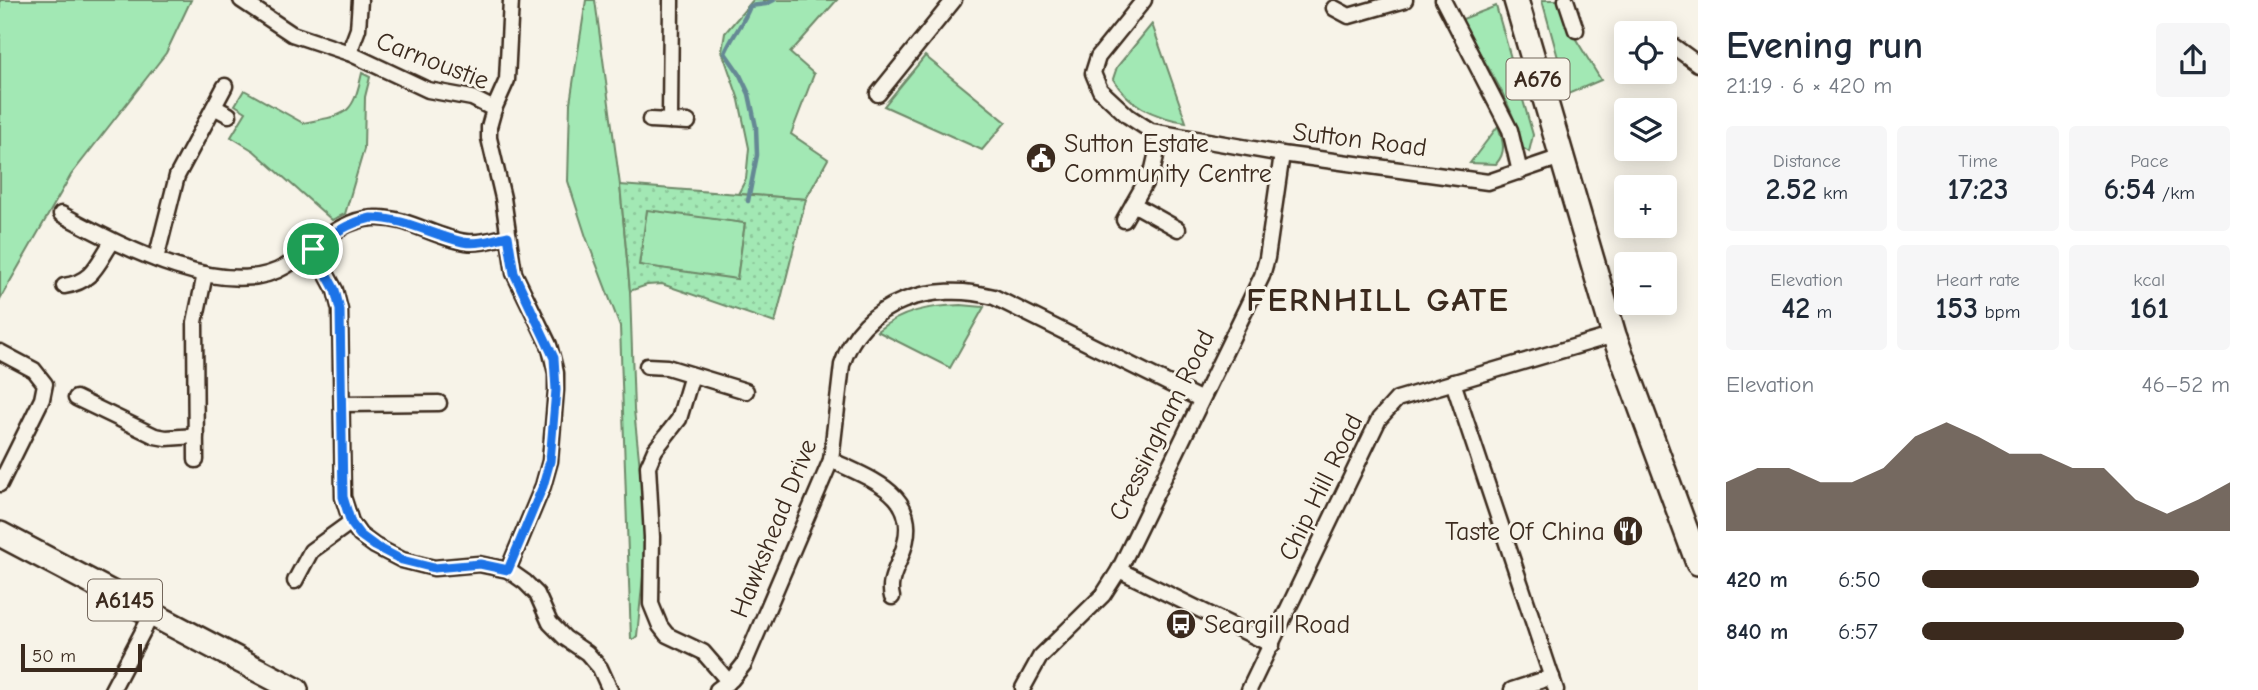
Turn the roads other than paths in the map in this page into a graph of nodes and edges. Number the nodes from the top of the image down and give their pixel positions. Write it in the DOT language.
graph roads {
  1 [pos="360,0"];
  2 [pos="511,0"];
  3 [pos="671,0"];
  4 [pos="954,0"];
  5 [pos="1144,0"];
  6 [pos="1405,0"];
  7 [pos="1443,0"];
  8 [pos="1516,0"];
  9 [pos="1566,0"];
  10 [pos="242,1"];
  11 [pos="1334,8"];
  12 [pos="1576,30"];
  13 [pos="1677,49"];
  14 [pos="349,53"];
  15 [pos="1694,61"];
  16 [pos="1680,71"];
  17 [pos="225,86"];
  18 [pos="877,94"];
  19 [pos="214,107"];
  20 [pos="494,109"];
  21 [pos="229,115"];
  22 [pos="650,120"];
  23 [pos="670,121"];
  24 [pos="688,122"];
  25 [pos="1161,134"];
  26 [pos="1282,154"];
  27 [pos="1560,157"];
  28 [pos="1520,172"];
  29 [pos="1133,204"];
  30 [pos="61,214"];
  31 [pos="1124,220"];
  32 [pos="1178,229"];
  33 [pos="508,236"];
  34 [pos="112,242"];
  35 [pos="313,249"];
  36 [pos="156,259"];
  37 [pos="205,274"];
  38 [pos="75,289"];
  39 [pos="1614,335"];
  40 [pos="0,352"];
  41 [pos="646,366"];
  42 [pos="692,375"];
  43 [pos="1453,382"];
  44 [pos="413,387"];
  45 [pos="746,391"];
  46 [pos="105,395"];
  47 [pos="76,398"];
  48 [pos="1200,399"];
  49 [pos="412,403"];
  50 [pos="439,403"];
  51 [pos="342,404"];
  52 [pos="98,409"];
  53 [pos="196,436"];
  54 [pos="196,460"];
  55 [pos="831,460"];
  56 [pos="0,484"];
  57 [pos="351,523"];
  58 [pos="0,534"];
  59 [pos="306,559"];
  60 [pos="1698,563"];
  61 [pos="320,567"];
  62 [pos="508,570"];
  63 [pos="1119,570"];
  64 [pos="295,581"];
  65 [pos="892,597"];
  66 [pos="152,614"];
  67 [pos="1272,645"];
  68 [pos="1554,683"];
  69 [pos="723,686"];
  70 [pos="1023,688"];
  71 [pos="112,690"];
  72 [pos="296,690"];
  73 [pos="610,690"];
  74 [pos="1249,690"];
  75 [pos="1512,690"];
  1 -- 14 [label="street"];
  2 -- 20 [label="street"];
  3 -- 23 [label="street"];
  4 -- 18 [label="street"];
  5 -- 25 [label="street, Sutton Road"];
  6 -- 11 [label="street"];
  7 -- 28 [label="street"];
  8 -- 27 [label="main road, A676"];
  9 -- 12 [label="street"];
  10 -- 14 [label="street, Carnoustie"];
  13 -- 15 [label="street"];
  14 -- 20 [label="street, Carnoustie"];
  15 -- 16 [label="street"];
  17 -- 19 [label="street"];
  19 -- 21 [label="street"];
  19 -- 36 [label="street"];
  20 -- 33 [label="street"];
  22 -- 23 [label="street"];
  23 -- 24 [label="street"];
  25 -- 26 [label="street, Sutton Road"];
  25 -- 29 [label="street"];
  26 -- 28 [label="street, Sutton Road"];
  26 -- 48 [label="street, Cressingham Road"];
  27 -- 28 [label="street, Sutton Road"];
  27 -- 39 [label="main road, A676"];
  29 -- 31 [label="street"];
  29 -- 32 [label="street"];
  30 -- 34 [label="street"];
  33 -- 35 [label="street"];
  33 -- 62 [label="street"];
  34 -- 36 [label="street"];
  34 -- 38 [label="street"];
  35 -- 37 [label="street"];
  35 -- 51 [label="street"];
  36 -- 37 [label="street"];
  37 -- 53 [label="street"];
  39 -- 43 [label="street, Chip Hill Road"];
  39 -- 60 [label="main road, A676"];
  40 -- 56 [label="street"];
  41 -- 42 [label="street"];
  42 -- 45 [label="street"];
  42 -- 69 [label="street"];
  43 -- 67 [label="street, Chip Hill Road"];
  43 -- 68 [label="street"];
  44 -- 49 [label="street"];
  46 -- 52 [label="street"];
  47 -- 52 [label="street"];
  48 -- 55 [label="street, Hawkshead Drive"];
  48 -- 63 [label="street, Cressingham Road"];
  49 -- 50 [label="street"];
  49 -- 51 [label="street"];
  51 -- 57 [label="street"];
  52 -- 53 [label="street"];
  53 -- 54 [label="street"];
  55 -- 65 [label="street"];
  55 -- 69 [label="street, Hawkshead Drive"];
  57 -- 59 [label="street"];
  57 -- 62 [label="street"];
  58 -- 66 [label="main road, A6145"];
  59 -- 61 [label="street"];
  59 -- 64 [label="street"];
  62 -- 73 [label="street"];
  63 -- 67 [label="street"];
  63 -- 70 [label="street, Cressingham Road"];
  66 -- 71 [label="street"];
  66 -- 72 [label="main road, A6145"];
  67 -- 74 [label="street, Chip Hill Road"];
  68 -- 75 [label="street"];
}
